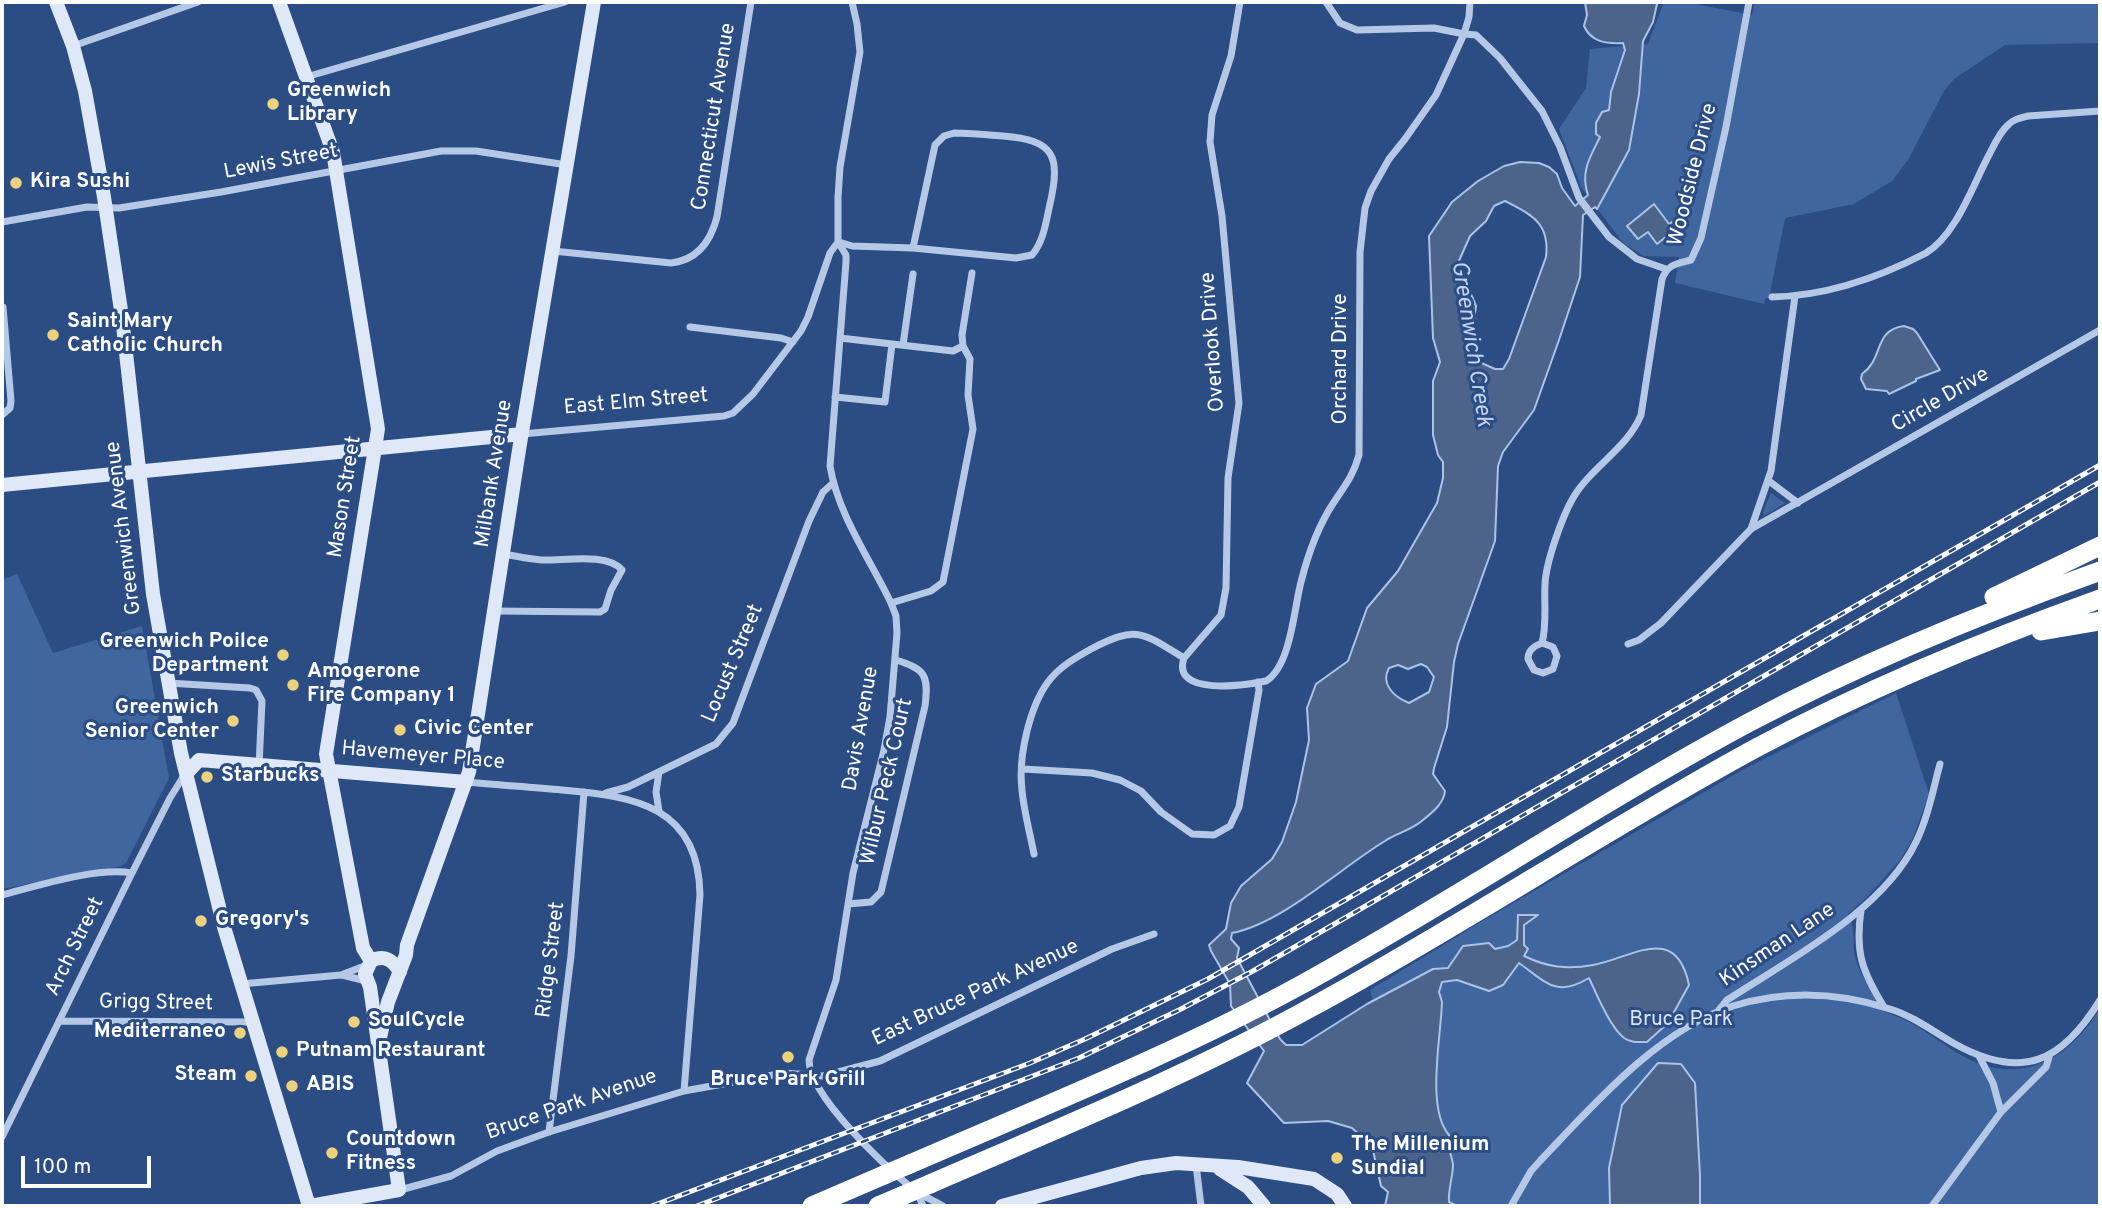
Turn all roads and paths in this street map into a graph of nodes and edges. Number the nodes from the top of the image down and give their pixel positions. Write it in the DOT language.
graph roads {
  1 [pos="56,2"];
  2 [pos="198,2"];
  3 [pos="279,2"];
  4 [pos="565,2"];
  5 [pos="594,2"];
  6 [pos="751,2"];
  7 [pos="852,2"];
  8 [pos="1240,2"];
  9 [pos="1326,2"];
  10 [pos="1470,2"];
  11 [pos="1749,2"];
  12 [pos="1464,34"];
  13 [pos="73,46"];
  14 [pos="306,77"];
  15 [pos="2100,111"];
  16 [pos="567,165"];
  17 [pos="336,170"];
  18 [pos="106,208"];
  19 [pos="2,222"];
  20 [pos="838,242"];
  21 [pos="914,248"];
  22 [pos="553,251"];
  23 [pos="1666,269"];
  24 [pos="913,274"];
  25 [pos="972,274"];
  26 [pos="1795,296"];
  27 [pos="1772,297"];
  28 [pos="3,307"];
  29 [pos="690,327"];
  30 [pos="2100,330"];
  31 [pos="840,338"];
  32 [pos="793,342"];
  33 [pos="892,344"];
  34 [pos="903,345"];
  35 [pos="963,346"];
  36 [pos="835,397"];
  37 [pos="2,415"];
  38 [pos="522,434"];
  39 [pos="376,448"];
  40 [pos="139,470"];
  41 [pos="1769,481"];
  42 [pos="833,483"];
  43 [pos="2,485"];
  44 [pos="1798,503"];
  45 [pos="1751,529"];
  46 [pos="2100,546"];
  47 [pos="503,554"];
  48 [pos="2100,571"];
  49 [pos="2100,599"];
  50 [pos="891,603"];
  51 [pos="494,611"];
  52 [pos="2100,621"];
  53 [pos="1542,643"];
  54 [pos="1628,644"];
  55 [pos="1890,654"];
  56 [pos="1952,654"];
  57 [pos="1184,658"];
  58 [pos="896,660"];
  59 [pos="1258,682"];
  60 [pos="167,683"];
  61 [pos="1940,764"];
  62 [pos="259,766"];
  63 [pos="1023,769"];
  64 [pos="328,771"];
  65 [pos="659,772"];
  66 [pos="186,774"];
  67 [pos="466,782"];
  68 [pos="584,792"];
  69 [pos="602,794"];
  70 [pos="661,813"];
  71 [pos="1034,854"];
  72 [pos="132,873"];
  73 [pos="2,895"];
  74 [pos="848,904"];
  75 [pos="1861,910"];
  76 [pos="1154,934"];
  77 [pos="407,945"];
  78 [pos="374,961"];
  79 [pos="400,972"];
  80 [pos="341,975"];
  81 [pos="241,984"];
  82 [pos="368,984"];
  83 [pos="393,989"];
  84 [pos="2100,1000"];
  85 [pos="1884,1007"];
  86 [pos="1716,1014"];
  87 [pos="59,1021"];
  88 [pos="253,1023"];
  89 [pos="379,1042"];
  90 [pos="2050,1054"];
  91 [pos="1979,1056"];
  92 [pos="811,1075"];
  93 [pos="684,1091"];
  94 [pos="2001,1112"];
  95 [pos="549,1132"];
  96 [pos="2,1137"];
  97 [pos="1196,1164"];
  98 [pos="1216,1167"];
  99 [pos="399,1190"];
  100 [pos="917,1190"];
  101 [pos="1033,1203"];
  102 [pos="310,1206"];
  103 [pos="812,1206"];
  104 [pos="878,1206"];
  105 [pos="923,1206"];
  106 [pos="943,1206"];
  107 [pos="1008,1206"];
  108 [pos="1201,1206"];
  109 [pos="1264,1206"];
  110 [pos="1345,1206"];
  111 [pos="1511,1206"];
  112 [pos="1932,1206"];
  1 -- 13 [label="main road, Greenwich Avenue"];
  2 -- 13 [label="street"];
  3 -- 14 [label="main road, Mason Street"];
  4 -- 14 [label="street"];
  5 -- 16 [label="main road, Milbank Avenue"];
  6 -- 22 [label="street, Connecticut Avenue"];
  7 -- 20 [label="street, East Elm Street"];
  8 -- 57 [label="street, Overlook Drive"];
  9 -- 12 [label="street"];
  10 -- 12 [label="street, Orchard Drive"];
  11 -- 23 [label="street, Woodside Drive"];
  12 -- 23 [label="street"];
  12 -- 59 [label="street, Orchard Drive"];
  13 -- 18 [label="main road, Greenwich Avenue"];
  14 -- 17 [label="main road, Mason Street"];
  15 -- 26 [label="street"];
  16 -- 17 [label="street, Lewis Street"];
  16 -- 22 [label="main road, Milbank Avenue"];
  17 -- 18 [label="street, Lewis Street"];
  17 -- 39 [label="main road, Mason Street"];
  18 -- 19 [label="street, Lewis Street"];
  18 -- 40 [label="main road, Greenwich Avenue"];
  20 -- 21 [label="street"];
  20 -- 31 [label="street, Davis Avenue"];
  20 -- 32 [label="street, East Elm Street"];
  21 -- 21 [label="street"];
  22 -- 38 [label="main road, Milbank Avenue"];
  23 -- 53 [label="street, Woodside Drive"];
  24 -- 34 [label="street"];
  25 -- 35 [label="street"];
  26 -- 27 [label="street"];
  26 -- 41 [label="street"];
  28 -- 37 [label="street"];
  29 -- 32 [label="street"];
  30 -- 44 [label="street, Circle Drive"];
  31 -- 33 [label="street"];
  31 -- 36 [label="street, Davis Avenue"];
  32 -- 38 [label="street, East Elm Street"];
  33 -- 34 [label="street"];
  33 -- 36 [label="street"];
  34 -- 35 [label="street"];
  35 -- 50 [label="street"];
  36 -- 42 [label="street, Davis Avenue"];
  38 -- 39 [label="main road, East Elm Street"];
  38 -- 47 [label="main road, Milbank Avenue"];
  39 -- 40 [label="main road, East Elm Street"];
  39 -- 64 [label="main road, Mason Street"];
  40 -- 43 [label="main road, East Elm Street"];
  40 -- 60 [label="main road, Greenwich Avenue"];
  41 -- 44 [label="street"];
  41 -- 45 [label="street"];
  42 -- 50 [label="street, Davis Avenue"];
  42 -- 65 [label="street, Locust Street"];
  44 -- 45 [label="street, Circle Drive"];
  45 -- 54 [label="street"];
  46 -- 55 [label="highway"];
  47 -- 51 [label="main road, Milbank Avenue"];
  47 -- 51 [label="street"];
  48 -- 55 [label="highway"];
  49 -- 56 [label="highway"];
  50 -- 58 [label="street, Davis Avenue"];
  51 -- 67 [label="main road, Milbank Avenue"];
  52 -- 56 [label="highway"];
  53 -- 53 [label="street, Woodside Drive"];
  55 -- 103 [label="highway, bridge"];
  56 -- 100 [label="highway"];
  57 -- 59 [label="street"];
  57 -- 63 [label="street"];
  58 -- 74 [label="street, Davis Avenue"];
  58 -- 74 [label="street, Wilbur Peck Court"];
  59 -- 63 [label="street"];
  60 -- 62 [label="street"];
  60 -- 66 [label="main road, Greenwich Avenue"];
  61 -- 75 [label="street, Kinsman Lane"];
  62 -- 64 [label="main road, Havemeyer Place"];
  62 -- 66 [label="main road, Havemeyer Place"];
  63 -- 71 [label="street"];
  64 -- 67 [label="main road, Havemeyer Place"];
  64 -- 78 [label="main road, Mason Street"];
  65 -- 69 [label="street, Locust Street"];
  65 -- 70 [label="street"];
  66 -- 72 [label="street, Arch Street"];
  66 -- 81 [label="main road, Greenwich Avenue"];
  67 -- 68 [label="street, Havemeyer Place"];
  67 -- 77 [label="main road, Milbank Avenue"];
  68 -- 69 [label="street, Havemeyer Place"];
  68 -- 95 [label="street, Ridge Street"];
  69 -- 70 [label="street, Havemeyer Place"];
  70 -- 93 [label="street, Havemeyer Place"];
  72 -- 73 [label="street"];
  72 -- 87 [label="street, Arch Street"];
  74 -- 92 [label="street, Davis Avenue"];
  75 -- 85 [label="street, Kinsman Lane"];
  75 -- 86 [label="street, Kinsman Lane"];
  76 -- 92 [label="street, East Bruce Park Avenue"];
  77 -- 78 [label="main road"];
  77 -- 79 [label="main road, Milbank Avenue"];
  78 -- 79 [label="main road, Mason Street"];
  78 -- 80 [label="street"];
  78 -- 82 [label="main road, Mason Street"];
  79 -- 83 [label="main road, Mason Street"];
  80 -- 81 [label="street"];
  80 -- 82 [label="street"];
  81 -- 88 [label="main road, Greenwich Avenue"];
  82 -- 83 [label="main road"];
  82 -- 89 [label="main road, Mason Street"];
  83 -- 89 [label="main road, Mason Street"];
  84 -- 90 [label="street"];
  85 -- 86 [label="street"];
  85 -- 91 [label="street"];
  86 -- 111 [label="street"];
  87 -- 88 [label="street, Grigg Street"];
  87 -- 96 [label="street, Arch Street"];
  88 -- 102 [label="main road, Greenwich Avenue"];
  89 -- 99 [label="main road, Mason Street"];
  90 -- 91 [label="street"];
  90 -- 94 [label="street"];
  91 -- 94 [label="street"];
  92 -- 93 [label="street, Bruce Park Avenue"];
  92 -- 100 [label="street"];
  93 -- 95 [label="street, Bruce Park Avenue"];
  94 -- 112 [label="street"];
  95 -- 99 [label="street, Bruce Park Avenue"];
  97 -- 98 [label="main road"];
  97 -- 101 [label="main road"];
  97 -- 108 [label="street"];
  98 -- 109 [label="main road"];
  98 -- 110 [label="main road"];
  99 -- 102 [label="main road, Bruce Park Avenue"];
  100 -- 104 [label="highway"];
  100 -- 105 [label="street"];
  100 -- 106 [label="street"];
  101 -- 107 [label="main road"];
}
